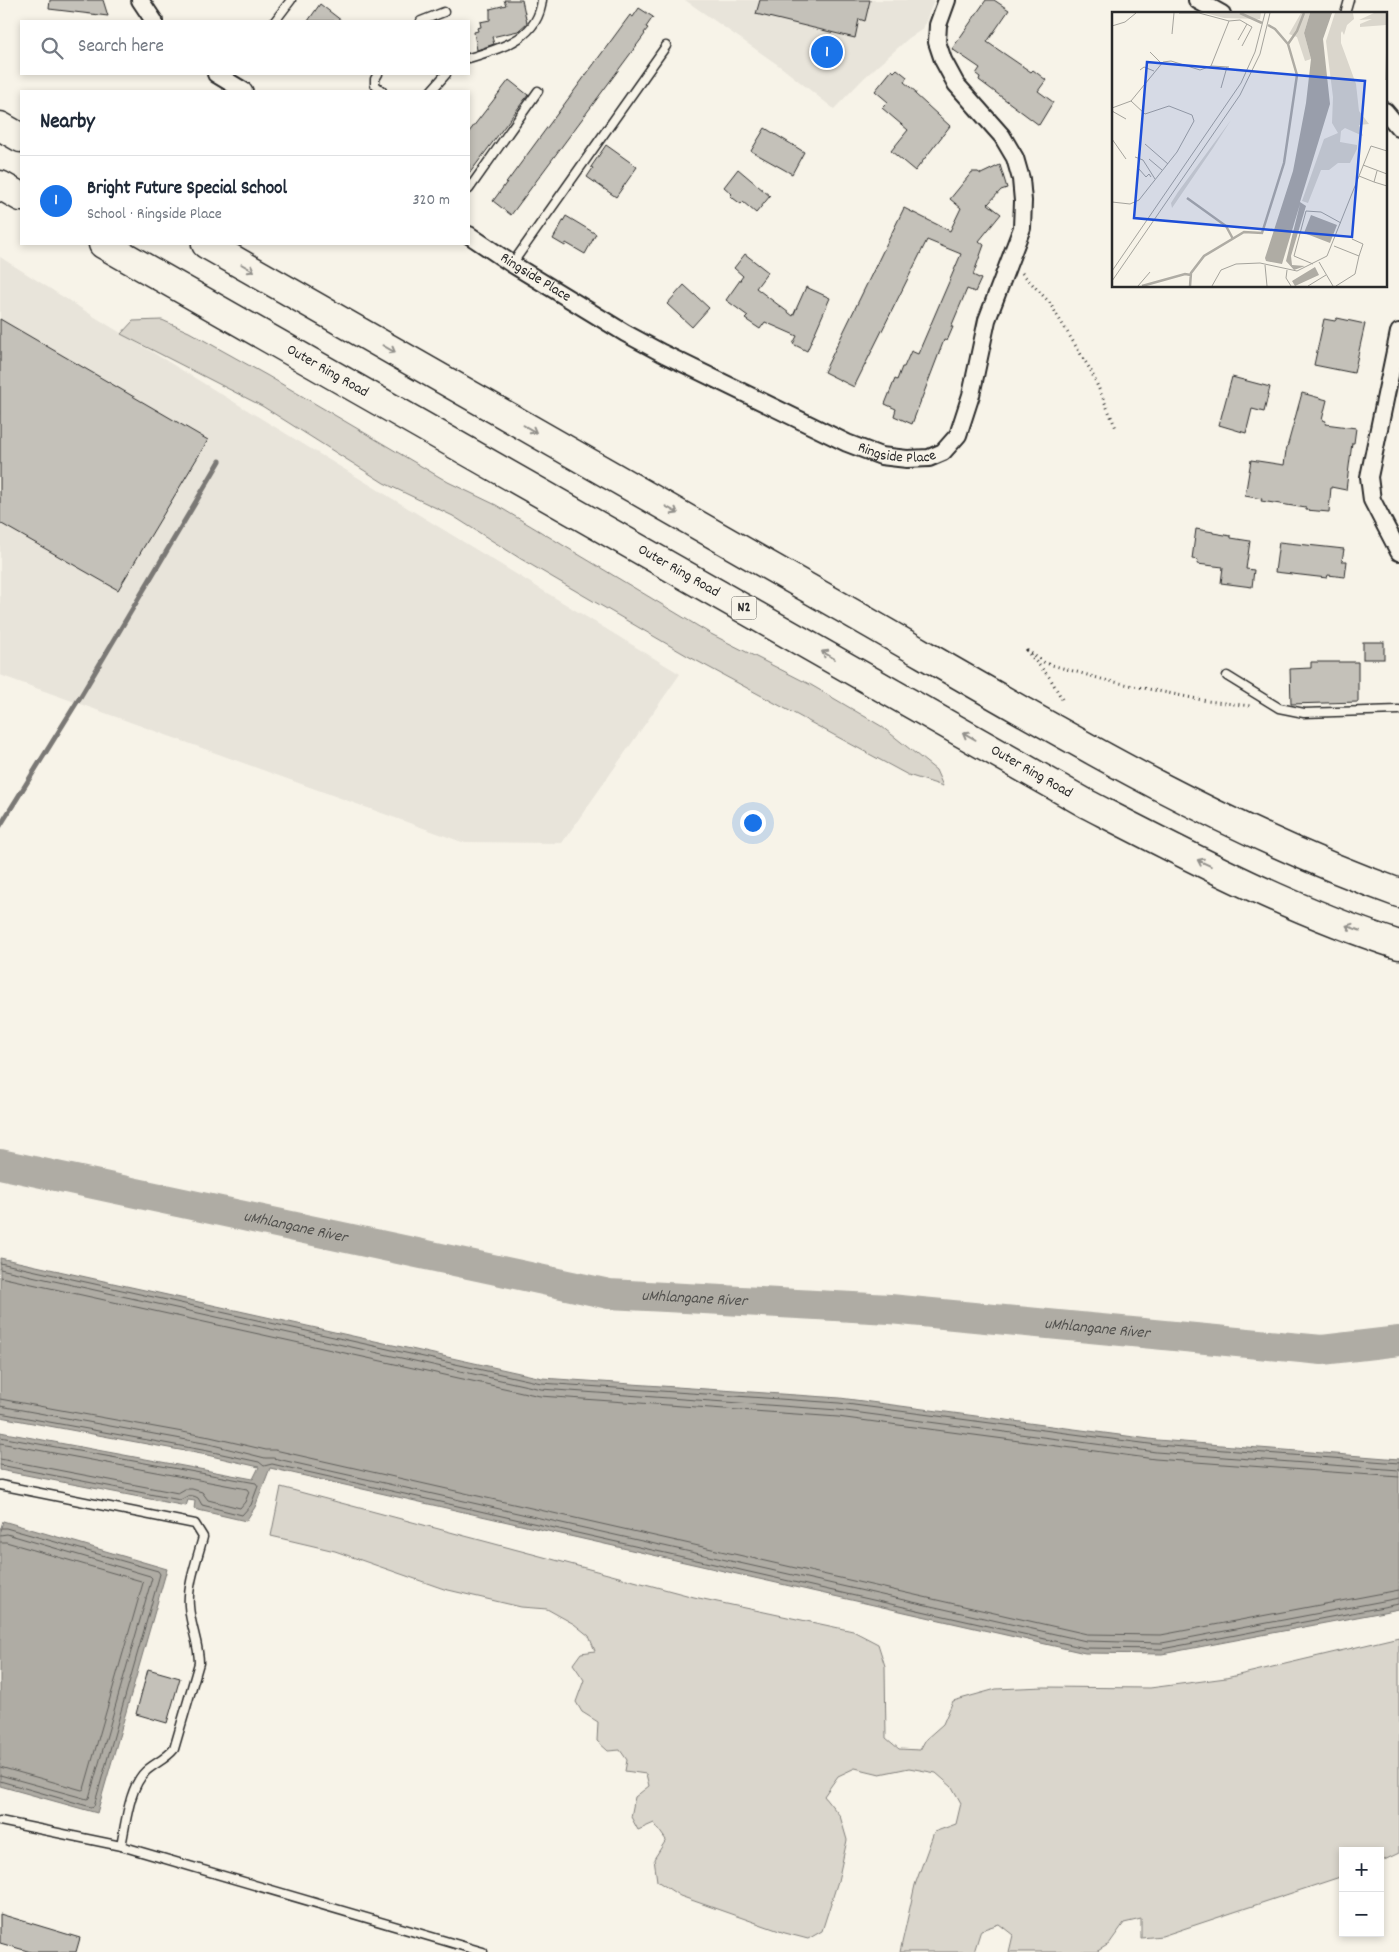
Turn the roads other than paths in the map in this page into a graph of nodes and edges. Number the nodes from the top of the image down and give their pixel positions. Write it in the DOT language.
graph roads {
  1 [pos="140,0"];
  2 [pos="291,0"];
  3 [pos="542,0"];
  4 [pos="947,0"];
  5 [pos="1197,0"];
  6 [pos="444,12"];
  7 [pos="1218,12"];
  8 [pos="153,20"];
  9 [pos="276,20"];
  10 [pos="424,20"];
  11 [pos="666,46"];
  12 [pos="470,58"];
  13 [pos="377,75"];
  14 [pos="445,75"];
  15 [pos="225,76"];
  16 [pos="243,90"];
  17 [pos="381,90"];
  18 [pos="432,90"];
  19 [pos="538,92"];
  20 [pos="1386,112"];
  21 [pos="0,126"];
  22 [pos="1398,126"];
  23 [pos="20,137"];
  24 [pos="0,185"];
  25 [pos="470,188"];
  26 [pos="20,196"];
  27 [pos="470,236"];
  28 [pos="105,245"];
  29 [pos="208,245"];
  30 [pos="512,264"];
  31 [pos="1399,332"];
  32 [pos="1399,552"];
  33 [pos="1227,676"];
  34 [pos="1399,710"];
  35 [pos="1399,893"];
  36 [pos="1399,945"];
  37 [pos="0,1484"];
  38 [pos="0,1820"];
  39 [pos="121,1846"];
  40 [pos="483,1952"];
  1 -- 8 [label="street"];
  2 -- 9 [label="lane"];
  3 -- 12 [label="lane"];
  4 -- 30 [label="street, Ringside Place"];
  5 -- 7 [label="street"];
  6 -- 10 [label="lane"];
  11 -- 30 [label="lane"];
  13 -- 17 [label="lane"];
  14 -- 18 [label="lane"];
  15 -- 16 [label="street"];
  19 -- 25 [label="lane"];
  20 -- 22 [label="street"];
  21 -- 23 [label="highway"];
  24 -- 26 [label="highway"];
  27 -- 30 [label="street, Ringside Place"];
  36 -- 28 [label="highway, Outer Ring Road / N2, one-way"];
  29 -- 35 [label="highway, one-way"];
  31 -- 32 [label="street"];
  33 -- 34 [label="lane"];
  37 -- 39 [label="lane"];
  38 -- 39 [label="lane"];
  39 -- 40 [label="lane"];
}
